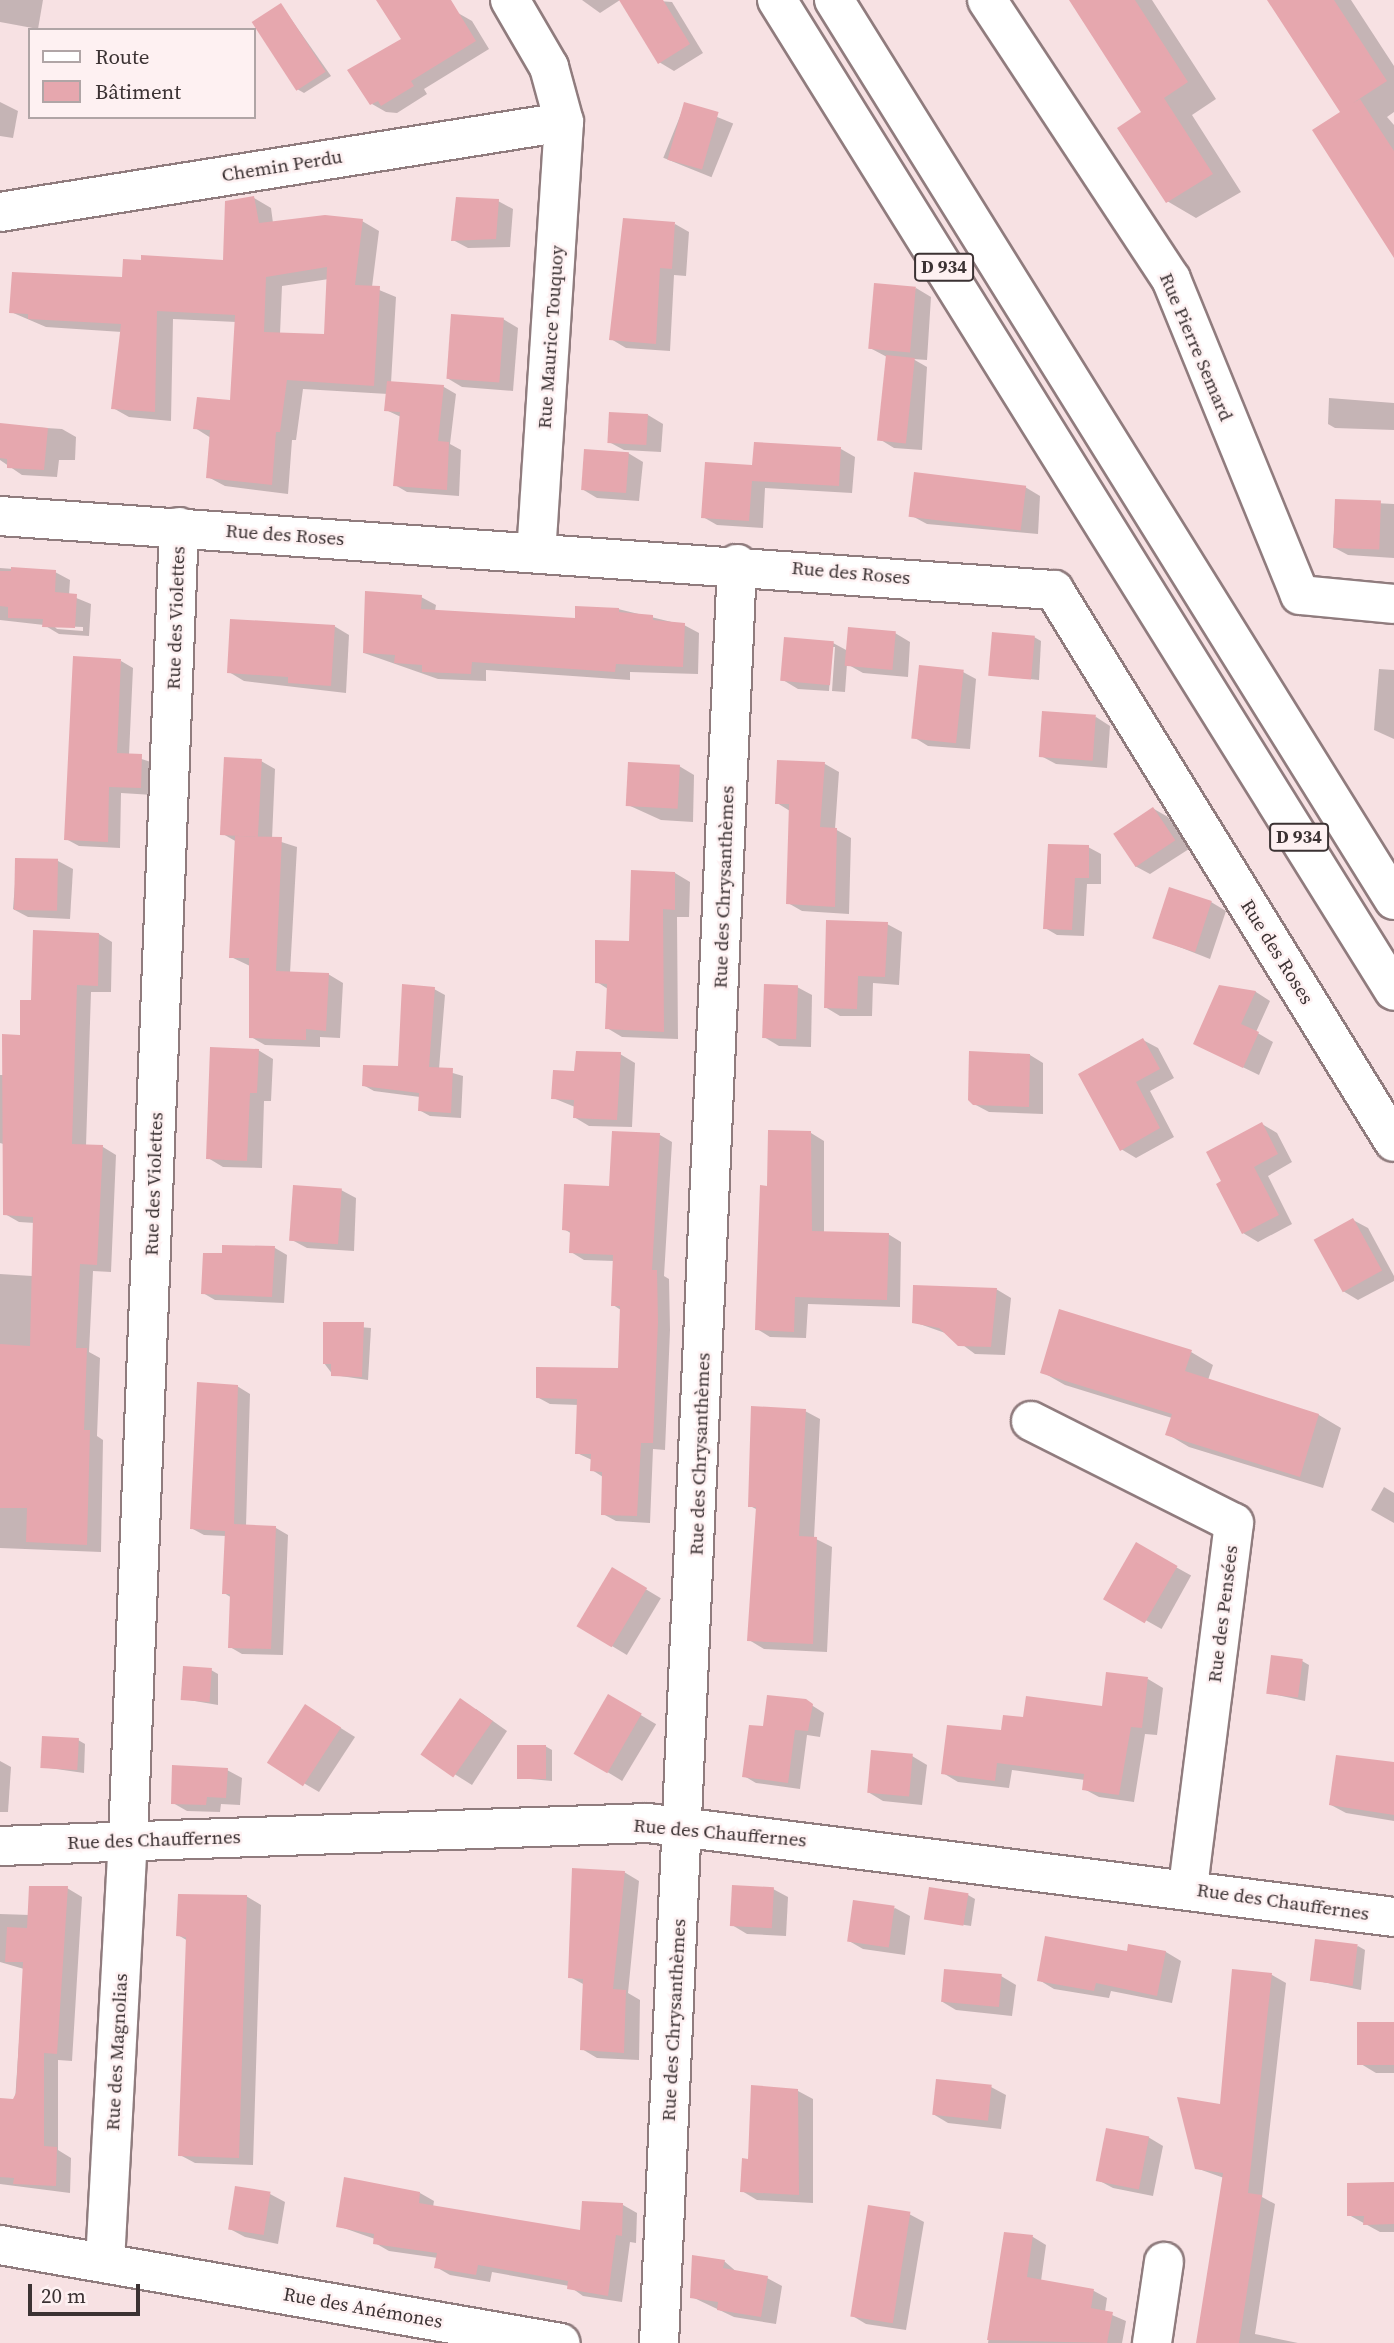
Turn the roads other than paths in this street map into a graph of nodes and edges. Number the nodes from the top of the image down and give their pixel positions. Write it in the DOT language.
graph roads {
  1 [pos="510,0"];
  2 [pos="777,0"];
  3 [pos="834,0"];
  4 [pos="987,0"];
  5 [pos="564,122"];
  6 [pos="0,212"];
  7 [pos="0,516"];
  8 [pos="179,527"];
  9 [pos="536,552"];
  10 [pos="737,564"];
  11 [pos="1394,604"];
  12 [pos="1394,900"];
  13 [pos="1394,991"];
  14 [pos="1394,1142"];
  15 [pos="1031,1421"];
  16 [pos="684,1827"];
  17 [pos="128,1841"];
  18 [pos="0,1846"];
  19 [pos="1188,1888"];
  20 [pos="1394,1917"];
  21 [pos="0,2245"];
  22 [pos="105,2262"];
  23 [pos="1164,2262"];
  24 [pos="561,2343"];
  25 [pos="659,2343"];
  26 [pos="1152,2343"];
  1 -- 5 [label="main road, Rue Maurice Touquoy"];
  2 -- 13 [label="main road, D 934"];
  3 -- 12 [label="main road, D 934"];
  4 -- 11 [label="main road, Rue Pierre Semard"];
  5 -- 6 [label="main road, Chemin Perdu"];
  5 -- 9 [label="main road, Rue Maurice Touquoy"];
  7 -- 8 [label="main road, Rue des Roses"];
  8 -- 9 [label="main road, Rue des Roses"];
  8 -- 17 [label="main road, Rue des Violettes"];
  9 -- 10 [label="main road, Rue des Roses"];
  10 -- 14 [label="main road, Rue des Roses"];
  10 -- 16 [label="main road, Rue des Chrysanthèmes"];
  15 -- 19 [label="main road, Rue des Pensées"];
  16 -- 17 [label="main road, Rue des Chauffernes"];
  16 -- 19 [label="main road, Rue des Chauffernes"];
  16 -- 25 [label="main road, Rue des Chrysanthèmes"];
  17 -- 18 [label="main road, Rue des Chauffernes"];
  17 -- 22 [label="main road, Rue des Magnolias"];
  19 -- 20 [label="main road, Rue des Chauffernes"];
  21 -- 22 [label="main road, Rue des Anémones"];
  22 -- 24 [label="main road, Rue des Anémones"];
  23 -- 26 [label="main road"];
}
